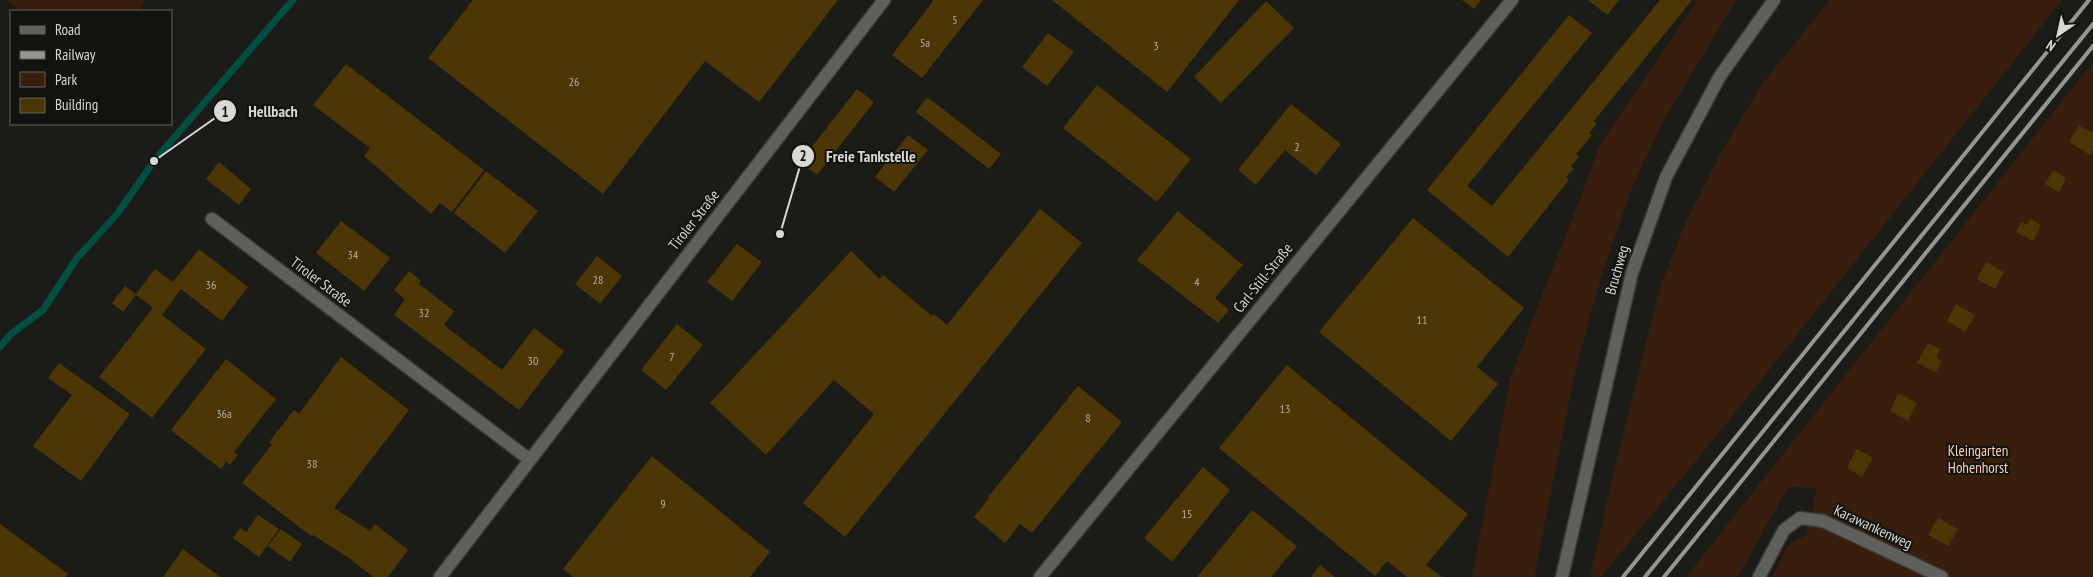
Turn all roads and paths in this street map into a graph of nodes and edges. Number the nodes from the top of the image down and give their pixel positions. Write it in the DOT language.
graph roads {
  1 [pos="884,0"];
  2 [pos="1512,0"];
  3 [pos="1774,0"];
  4 [pos="212,219"];
  5 [pos="530,460"];
  6 [pos="440,577"];
  7 [pos="1040,577"];
  8 [pos="1562,577"];
  9 [pos="1759,577"];
  10 [pos="1942,577"];
  1 -- 5 [label="street, Tiroler Straße"];
  2 -- 7 [label="street, Carl-Still-Straße"];
  3 -- 8 [label="street, Bruchweg"];
  4 -- 5 [label="street, Tiroler Straße"];
  5 -- 6 [label="street, Tiroler Straße"];
  9 -- 10 [label="street, Karawankenweg"];
}
